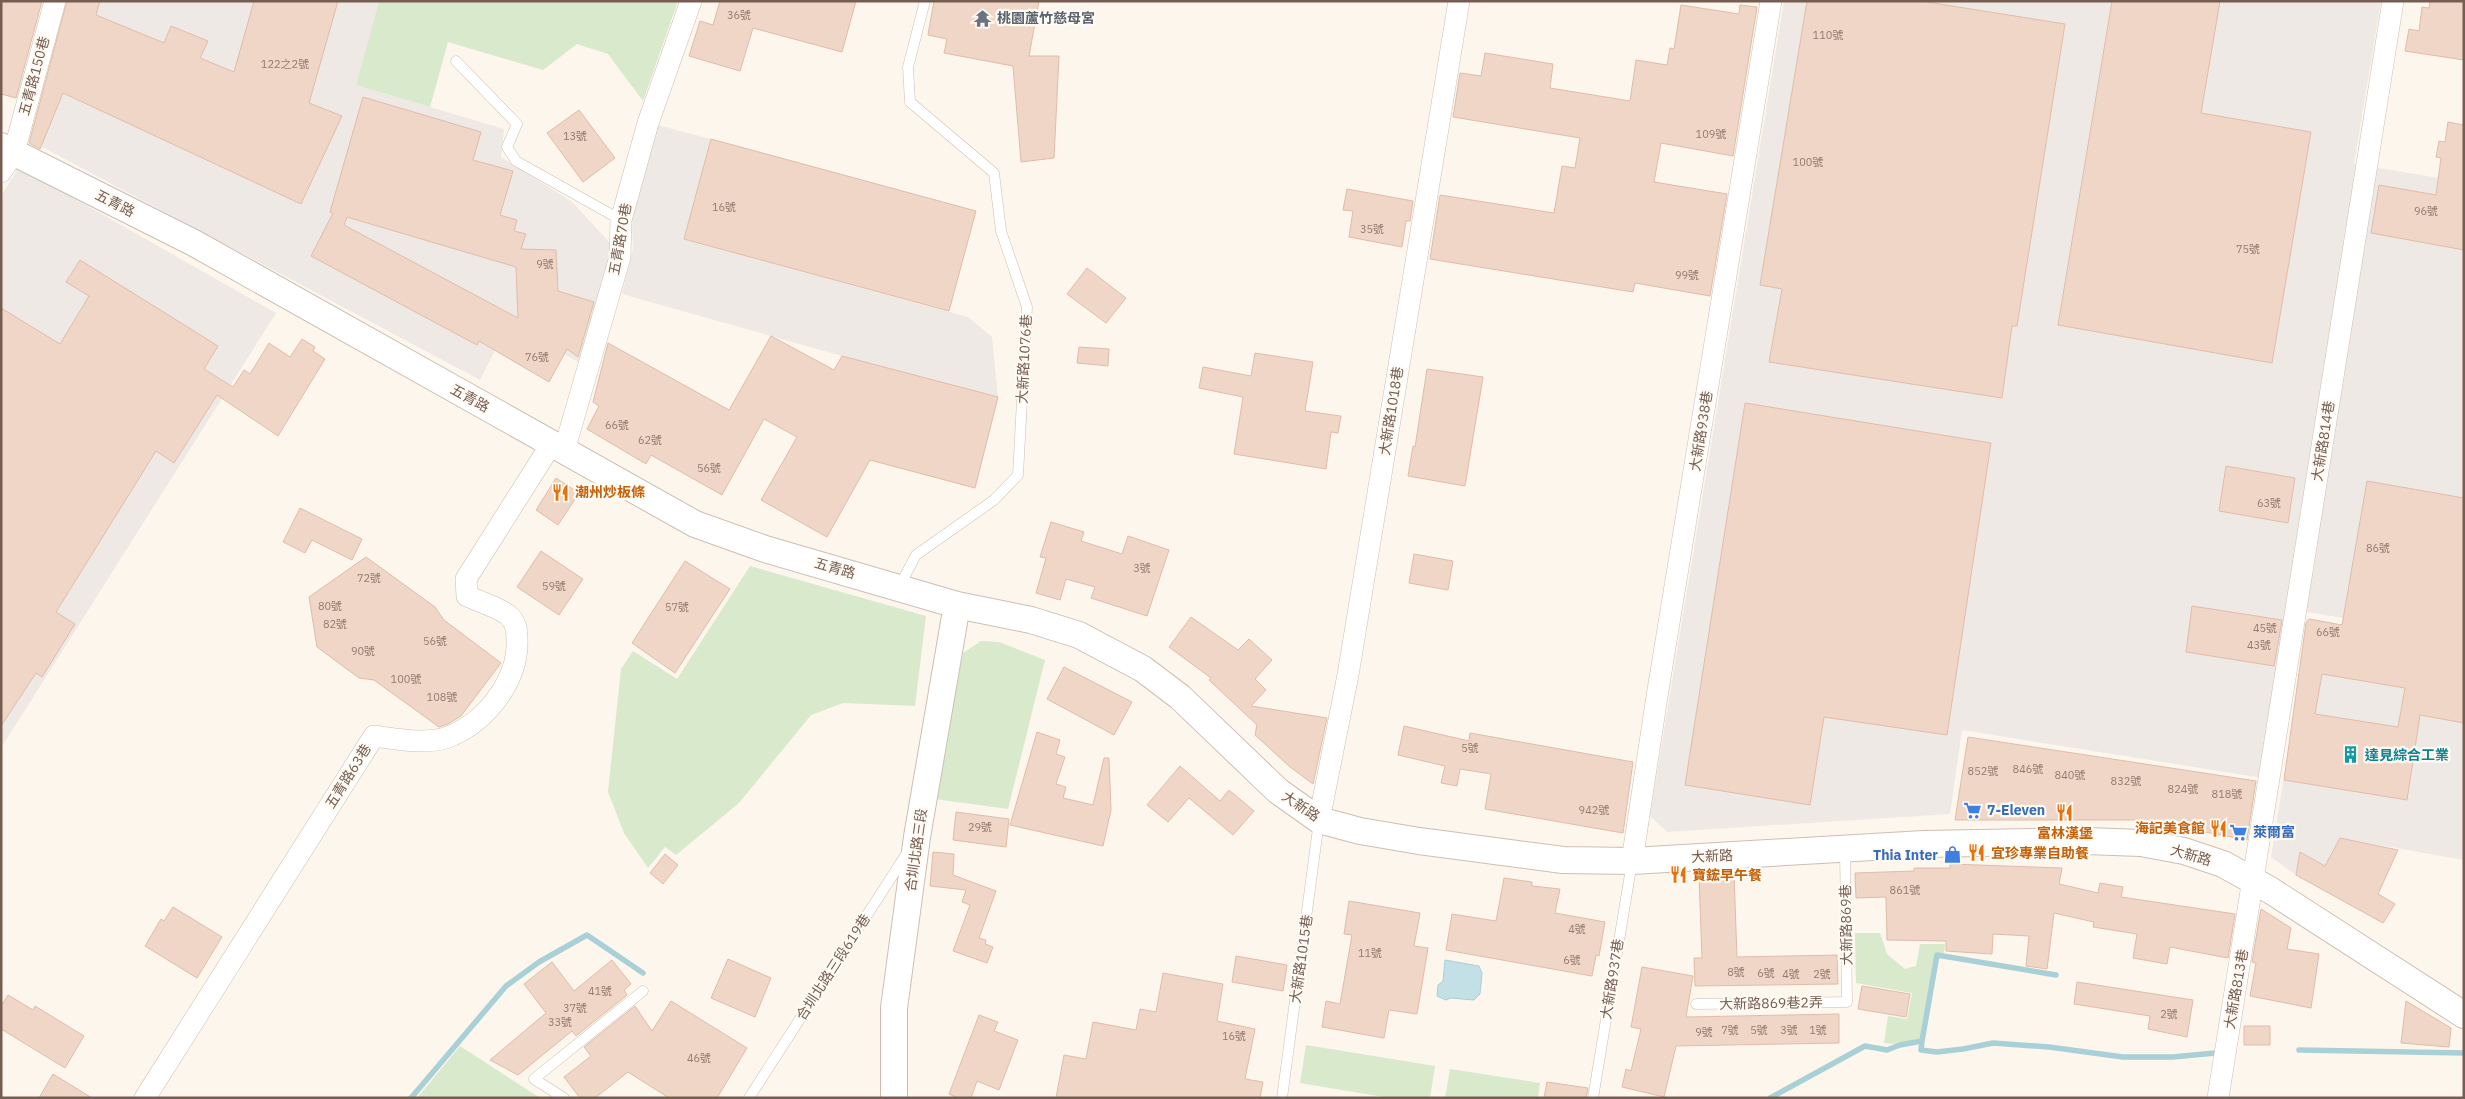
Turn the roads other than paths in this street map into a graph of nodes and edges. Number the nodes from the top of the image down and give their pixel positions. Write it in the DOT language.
graph roads {
  1 [pos="55,1"];
  2 [pos="691,1"];
  3 [pos="925,1"];
  4 [pos="1458,1"];
  5 [pos="1772,1"];
  6 [pos="2393,1"];
  7 [pos="456,61"];
  8 [pos="5,156"];
  9 [pos="621,220"];
  10 [pos="558,447"];
  11 [pos="899,587"];
  12 [pos="957,605"];
  13 [pos="1319,820"];
  14 [pos="918,837"];
  15 [pos="1845,848"];
  16 [pos="1632,860"];
  17 [pos="2254,881"];
  18 [pos="643,991"];
  19 [pos="1847,1002"];
  20 [pos="1696,1004"];
  21 [pos="2464,1015"];
  22 [pos="146,1098"];
  23 [pos="564,1098"];
  24 [pos="749,1098"];
  25 [pos="894,1098"];
  26 [pos="1282,1098"];
  27 [pos="1593,1098"];
  28 [pos="2218,1098"];
  1 -- 8 [label="street, 五青路150巷"];
  2 -- 9 [label="street, 五青路70巷"];
  3 -- 11 [label="lane, 大新路1076巷"];
  4 -- 13 [label="street, 大新路1018巷"];
  5 -- 16 [label="street, 大新路938巷"];
  6 -- 17 [label="street, 大新路814巷"];
  7 -- 9 [label="lane"];
  8 -- 10 [label="street, 五青路"];
  9 -- 10 [label="street, 五青路70巷"];
  10 -- 11 [label="street, 五青路"];
  10 -- 22 [label="street, 五青路63巷"];
  11 -- 12 [label="street, 五青路"];
  12 -- 13 [label="street, 大新路"];
  12 -- 14 [label="street, 合圳北路三段"];
  13 -- 16 [label="street, 大新路"];
  13 -- 26 [label="lane, 大新路1015巷"];
  14 -- 24 [label="lane, 合圳北路三段619巷"];
  14 -- 25 [label="street, 合圳北路三段"];
  15 -- 16 [label="street, 大新路"];
  15 -- 17 [label="street, 大新路"];
  15 -- 19 [label="lane, 大新路869巷"];
  16 -- 27 [label="lane, 大新路937巷"];
  17 -- 21 [label="street, 大新路"];
  17 -- 28 [label="street, 大新路813巷"];
  18 -- 23 [label="lane"];
  19 -- 20 [label="lane, 大新路869巷2弄"];
}
